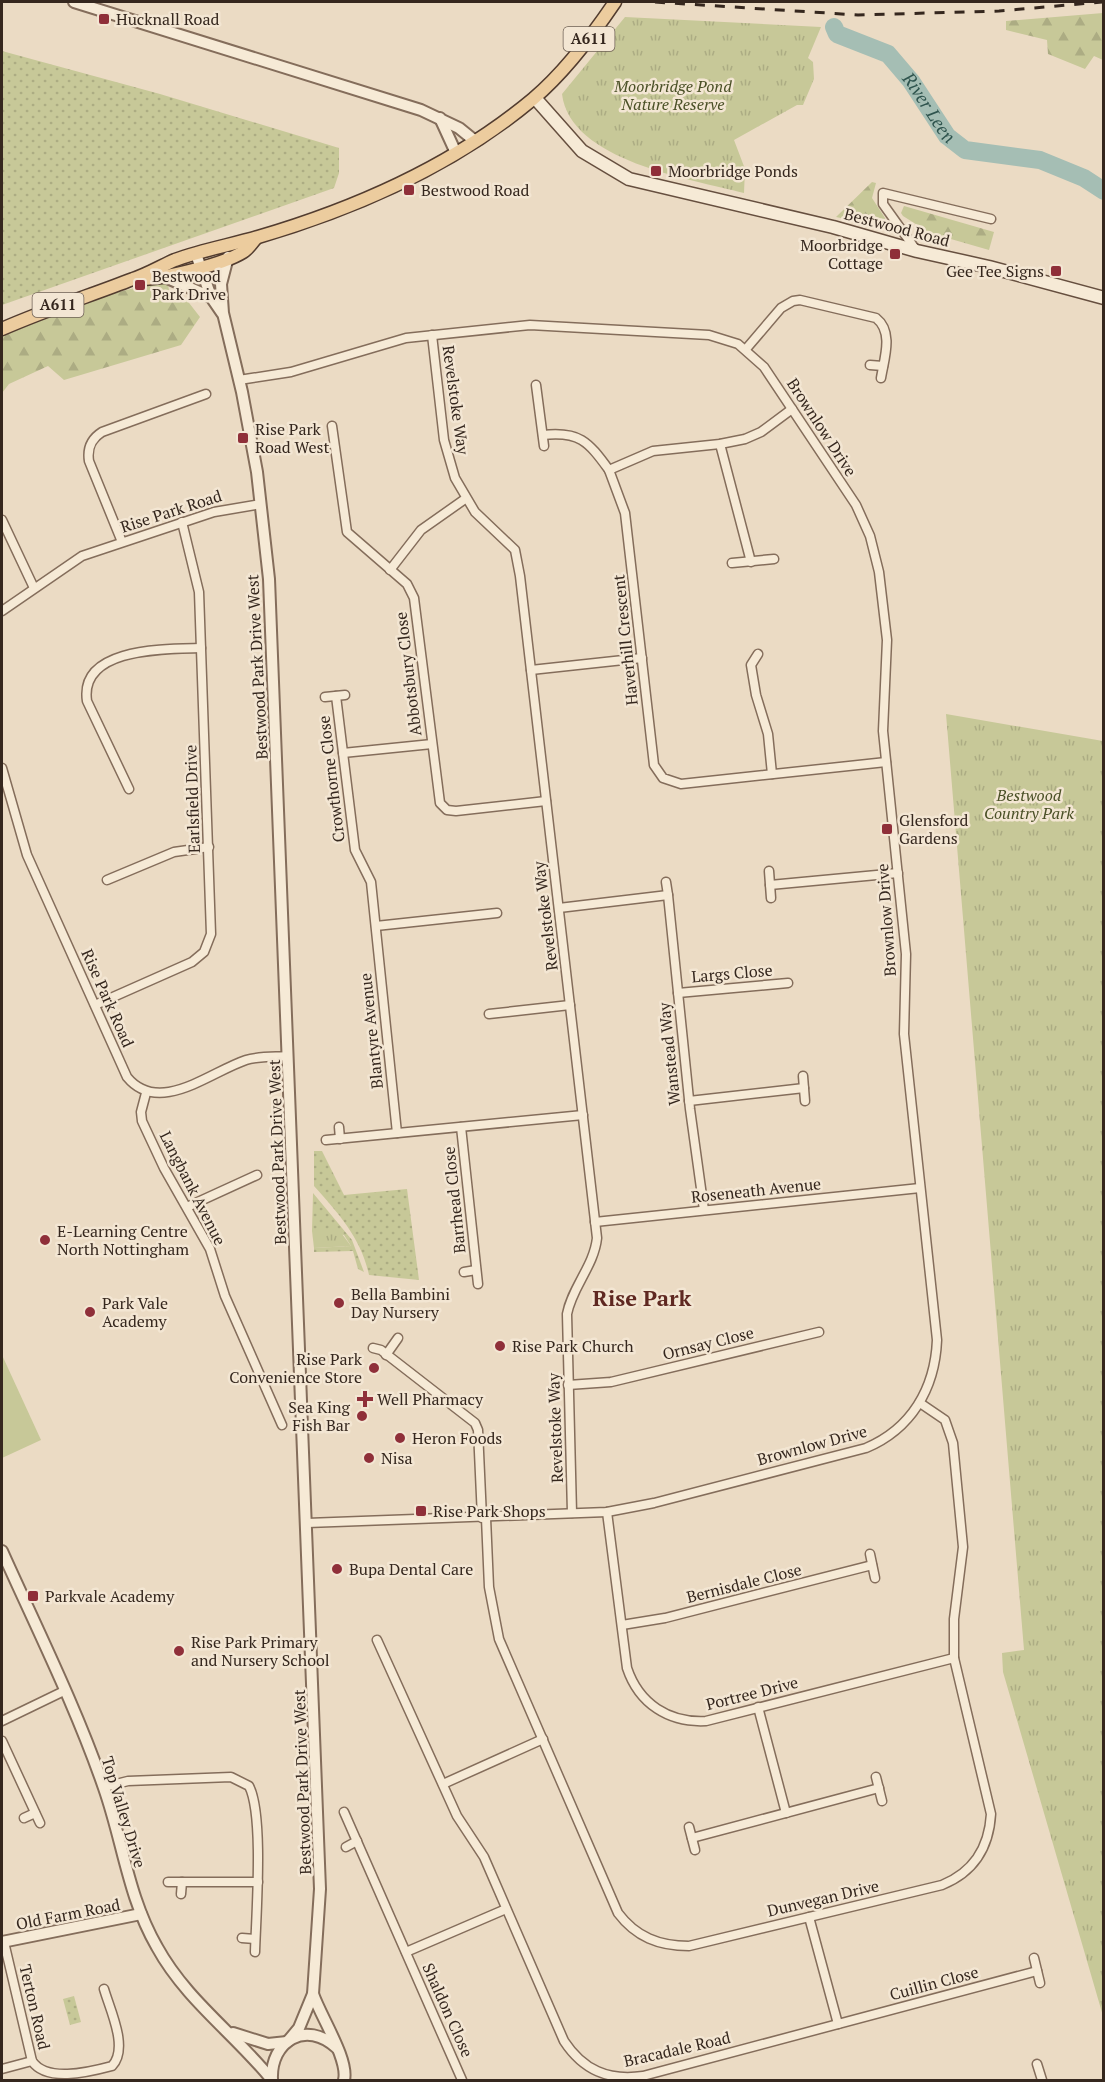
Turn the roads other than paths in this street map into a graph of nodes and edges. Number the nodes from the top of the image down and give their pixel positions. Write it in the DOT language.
graph roads {
  1 [pos="74,2"];
  2 [pos="615,2"];
  3 [pos="535,98"];
  4 [pos="440,118"];
  5 [pos="475,141"];
  6 [pos="456,153"];
  7 [pos="985,219"];
  8 [pos="257,238"];
  9 [pos="916,251"];
  10 [pos="196,254"];
  11 [pos="213,256"];
  12 [pos="228,257"];
  13 [pos="200,267"];
  14 [pos="165,277"];
  15 [pos="135,279"];
  16 [pos="221,284"];
  17 [pos="211,297"];
  18 [pos="1104,298"];
  19 [pos="222,313"];
  20 [pos="2,329"];
  21 [pos="432,335"];
  22 [pos="746,349"];
  23 [pos="870,365"];
  24 [pos="883,366"];
  25 [pos="881,378"];
  26 [pos="239,380"];
  27 [pos="536,385"];
  28 [pos="206,394"];
  29 [pos="792,409"];
  30 [pos="332,426"];
  31 [pos="543,435"];
  32 [pos="720,444"];
  33 [pos="544,446"];
  34 [pos="609,470"];
  35 [pos="465,499"];
  36 [pos="261,504"];
  37 [pos="2,520"];
  38 [pos="182,522"];
  39 [pos="122,542"];
  40 [pos="774,559"];
  41 [pos="751,561"];
  42 [pos="732,563"];
  43 [pos="390,570"];
  44 [pos="34,588"];
  45 [pos="2,611"];
  46 [pos="201,648"];
  47 [pos="758,654"];
  48 [pos="642,658"];
  49 [pos="531,670"];
  50 [pos="325,697"];
  51 [pos="432,744"];
  52 [pos="343,753"];
  53 [pos="886,762"];
  54 [pos="2,768"];
  55 [pos="772,774"];
  56 [pos="129,789"];
  57 [pos="546,801"];
  58 [pos="209,847"];
  59 [pos="769,871"];
  60 [pos="898,873"];
  61 [pos="107,880"];
  62 [pos="666,882"];
  63 [pos="770,885"];
  64 [pos="668,895"];
  65 [pos="771,898"];
  66 [pos="559,908"];
  67 [pos="497,913"];
  68 [pos="486,914"];
  69 [pos="376,926"];
  70 [pos="487,926"];
  71 [pos="788,983"];
  72 [pos="678,993"];
  73 [pos="95,1005"];
  74 [pos="570,1005"];
  75 [pos="489,1014"];
  76 [pos="288,1056"];
  77 [pos="803,1076"];
  78 [pos="804,1088"];
  79 [pos="146,1092"];
  80 [pos="689,1101"];
  81 [pos="805,1101"];
  82 [pos="583,1115"];
  83 [pos="339,1127"];
  84 [pos="461,1127"];
  85 [pos="397,1133"];
  86 [pos="340,1139"];
  87 [pos="326,1140"];
  88 [pos="257,1175"];
  89 [pos="920,1188"];
  90 [pos="187,1207"];
  91 [pos="704,1210"];
  92 [pos="595,1222"];
  93 [pos="476,1270"];
  94 [pos="464,1272"];
  95 [pos="478,1284"];
  96 [pos="819,1332"];
  97 [pos="398,1338"];
  98 [pos="373,1348"];
  99 [pos="386,1355"];
  100 [pos="568,1385"];
  101 [pos="280,1392"];
  102 [pos="269,1396"];
  103 [pos="920,1403"];
  104 [pos="282,1425"];
  105 [pos="606,1512"];
  106 [pos="572,1513"];
  107 [pos="484,1518"];
  108 [pos="307,1523"];
  109 [pos="2,1551"];
  110 [pos="870,1554"];
  111 [pos="872,1565"];
  112 [pos="875,1578"];
  113 [pos="622,1625"];
  114 [pos="377,1640"];
  115 [pos="954,1658"];
  116 [pos="64,1691"];
  117 [pos="758,1707"];
  118 [pos="2,1721"];
  119 [pos="543,1739"];
  120 [pos="2,1741"];
  121 [pos="876,1777"];
  122 [pos="443,1784"];
  123 [pos="104,1787"];
  124 [pos="879,1788"];
  125 [pos="882,1801"];
  126 [pos="344,1812"];
  127 [pos="35,1813"];
  128 [pos="786,1813"];
  129 [pos="24,1818"];
  130 [pos="40,1823"];
  131 [pos="689,1827"];
  132 [pos="692,1838"];
  133 [pos="357,1841"];
  134 [pos="346,1847"];
  135 [pos="695,1850"];
  136 [pos="168,1882"];
  137 [pos="182,1882"];
  138 [pos="258,1882"];
  139 [pos="181,1894"];
  140 [pos="506,1909"];
  141 [pos="141,1914"];
  142 [pos="809,1917"];
  143 [pos="242,1938"];
  144 [pos="255,1939"];
  145 [pos="3,1942"];
  146 [pos="255,1952"];
  147 [pos="406,1952"];
  148 [pos="1034,1958"];
  149 [pos="1037,1971"];
  150 [pos="1040,1983"];
  151 [pos="104,1989"];
  152 [pos="314,1994"];
  153 [pos="838,2024"];
  154 [pos="230,2032"];
  155 [pos="288,2041"];
  156 [pos="337,2048"];
  157 [pos="32,2061"];
  158 [pos="345,2064"];
  159 [pos="1037,2064"];
  160 [pos="2,2069"];
  161 [pos="92,2076"];
  162 [pos="272,2080"];
  163 [pos="344,2080"];
  164 [pos="355,2080"];
  165 [pos="462,2080"];
  166 [pos="1042,2080"];
  1 -- 4 [label="street"];
  2 -- 3 [label="main road, A611"];
  3 -- 5 [label="main road, A611"];
  3 -- 9 [label="main road, Bestwood Road"];
  4 -- 5 [label="street"];
  4 -- 6 [label="street"];
  5 -- 6 [label="main road, A611"];
  6 -- 8 [label="main road, A611"];
  7 -- 9 [label="street"];
  8 -- 11 [label="main road, A611"];
  8 -- 12 [label="main road, A611"];
  9 -- 18 [label="main road, Bestwood Road"];
  10 -- 11 [label="main road, A611"];
  10 -- 13 [label="street"];
  10 -- 15 [label="main road, A611"];
  11 -- 12 [label="main road, A611"];
  11 -- 13 [label="main road, A611"];
  11 -- 16 [label="street"];
  12 -- 16 [label="street"];
  13 -- 14 [label="main road, A611"];
  13 -- 17 [label="street"];
  14 -- 15 [label="main road, A611"];
  14 -- 17 [label="street"];
  15 -- 20 [label="main road, A611"];
  16 -- 19 [label="street"];
  17 -- 19 [label="street"];
  19 -- 26 [label="street, Bestwood Park Drive West"];
  21 -- 22 [label="street, Brownlow Drive"];
  21 -- 26 [label="street, Brownlow Drive"];
  21 -- 35 [label="street, Revelstoke Way"];
  22 -- 24 [label="street"];
  22 -- 29 [label="street, Brownlow Drive"];
  23 -- 24 [label="street"];
  24 -- 25 [label="street"];
  26 -- 36 [label="street, Bestwood Park Drive West"];
  27 -- 31 [label="street"];
  28 -- 39 [label="street"];
  29 -- 32 [label="street"];
  29 -- 53 [label="street, Brownlow Drive"];
  30 -- 43 [label="street, Abbotsbury Close"];
  31 -- 33 [label="street"];
  31 -- 34 [label="street"];
  32 -- 34 [label="street"];
  32 -- 41 [label="street"];
  34 -- 48 [label="street, Haverhill Crescent"];
  35 -- 43 [label="street"];
  35 -- 49 [label="street, Revelstoke Way"];
  36 -- 38 [label="street, Rise Park Road"];
  36 -- 76 [label="street, Bestwood Park Drive West"];
  37 -- 44 [label="street"];
  38 -- 39 [label="street, Rise Park Road"];
  38 -- 46 [label="street, Earlsfield Drive"];
  39 -- 44 [label="street, Rise Park Road"];
  40 -- 41 [label="street"];
  41 -- 42 [label="street"];
  43 -- 51 [label="street, Abbotsbury Close"];
  44 -- 45 [label="street, Rise Park Road"];
  46 -- 56 [label="street"];
  46 -- 58 [label="street, Earlsfield Drive"];
  47 -- 55 [label="street"];
  48 -- 49 [label="street"];
  48 -- 55 [label="street, Haverhill Crescent"];
  49 -- 57 [label="street, Revelstoke Way"];
  50 -- 52 [label="street, Crowthorne Close"];
  51 -- 52 [label="street"];
  51 -- 57 [label="street, Abbotsbury Close"];
  52 -- 69 [label="street, Crowthorne Close"];
  53 -- 55 [label="street, Haverhill Crescent"];
  53 -- 60 [label="street, Brownlow Drive"];
  54 -- 73 [label="street, Rise Park Road"];
  57 -- 66 [label="street, Revelstoke Way"];
  58 -- 61 [label="street"];
  58 -- 73 [label="street, Earlsfield Drive"];
  59 -- 63 [label="street"];
  60 -- 63 [label="street"];
  60 -- 89 [label="street, Brownlow Drive"];
  62 -- 64 [label="street, Wanstead Way"];
  63 -- 65 [label="street"];
  64 -- 66 [label="street"];
  64 -- 72 [label="street, Wanstead Way"];
  66 -- 74 [label="street, Revelstoke Way"];
  67 -- 68 [label="street"];
  68 -- 69 [label="street"];
  68 -- 70 [label="street"];
  69 -- 85 [label="street, Blantyre Avenue"];
  71 -- 72 [label="street, Largs Close"];
  72 -- 80 [label="street, Wanstead Way"];
  73 -- 79 [label="street, Rise Park Road"];
  74 -- 75 [label="street"];
  74 -- 82 [label="street, Revelstoke Way"];
  76 -- 79 [label="street"];
  76 -- 108 [label="street, Bestwood Park Drive West"];
  77 -- 78 [label="street"];
  78 -- 80 [label="street"];
  78 -- 81 [label="street"];
  79 -- 90 [label="street, Langbank Avenue"];
  80 -- 91 [label="street, Wanstead Way"];
  82 -- 84 [label="street"];
  82 -- 92 [label="street, Revelstoke Way"];
  83 -- 86 [label="street"];
  84 -- 85 [label="street"];
  84 -- 93 [label="street, Barrhead Close"];
  85 -- 86 [label="street"];
  86 -- 87 [label="street"];
  88 -- 90 [label="street"];
  89 -- 91 [label="street, Roseneath Avenue"];
  89 -- 103 [label="street, Brownlow Drive"];
  90 -- 102 [label="street, Langbank Avenue"];
  91 -- 92 [label="street, Roseneath Avenue"];
  92 -- 100 [label="street, Revelstoke Way"];
  93 -- 94 [label="street, Barrhead Close"];
  93 -- 95 [label="street, Barrhead Close"];
  96 -- 100 [label="street, Ornsay Close"];
  97 -- 99 [label="street"];
  98 -- 99 [label="street, Dunvegan Drive"];
  99 -- 107 [label="street, Dunvegan Drive"];
  100 -- 106 [label="street, Revelstoke Way"];
  101 -- 102 [label="street"];
  102 -- 104 [label="street, Langbank Avenue"];
  103 -- 105 [label="street, Brownlow Drive"];
  103 -- 115 [label="street, Dunvegan Drive"];
  105 -- 106 [label="street, Brownlow Drive"];
  105 -- 113 [label="street, Portree Drive"];
  106 -- 107 [label="street, Brownlow Drive"];
  107 -- 108 [label="street, Brownlow Drive"];
  107 -- 119 [label="street, Dunvegan Drive"];
  108 -- 152 [label="street, Bestwood Park Drive West"];
  109 -- 116 [label="street, Top Valley Drive"];
  110 -- 111 [label="street"];
  111 -- 112 [label="street"];
  111 -- 113 [label="street, Bernisdale Close"];
  113 -- 117 [label="street, Portree Drive"];
  114 -- 122 [label="street, Bracadale Road"];
  115 -- 117 [label="street, Portree Drive"];
  115 -- 142 [label="street, Dunvegan Drive"];
  116 -- 118 [label="street"];
  116 -- 123 [label="street, Top Valley Drive"];
  117 -- 128 [label="street"];
  119 -- 122 [label="street"];
  119 -- 142 [label="street, Dunvegan Drive"];
  120 -- 127 [label="street"];
  121 -- 124 [label="street"];
  122 -- 140 [label="street, Bracadale Road"];
  123 -- 138 [label="street"];
  123 -- 141 [label="street, Top Valley Drive"];
  124 -- 125 [label="street"];
  124 -- 128 [label="street"];
  126 -- 133 [label="street, Shaldon Close"];
  127 -- 129 [label="street"];
  127 -- 130 [label="street"];
  128 -- 132 [label="street"];
  131 -- 132 [label="street"];
  132 -- 135 [label="street"];
  133 -- 134 [label="street"];
  133 -- 147 [label="street, Shaldon Close"];
  136 -- 137 [label="street"];
  137 -- 138 [label="street"];
  137 -- 139 [label="street"];
  138 -- 144 [label="street"];
  140 -- 147 [label="street, Shaldon Close"];
  140 -- 153 [label="street, Bracadale Road"];
  141 -- 145 [label="street, Old Farm Road"];
  141 -- 154 [label="street, Top Valley Drive"];
  142 -- 153 [label="street"];
  143 -- 144 [label="street"];
  144 -- 146 [label="street"];
  145 -- 157 [label="street, Terton Road"];
  147 -- 165 [label="street, Shaldon Close"];
  148 -- 149 [label="street"];
  149 -- 150 [label="street"];
  149 -- 153 [label="street, Cuillin Close"];
  151 -- 161 [label="street, Terton Road"];
  152 -- 155 [label="street, Bestwood Park Drive West"];
  152 -- 156 [label="street, Bestwood Park Drive West"];
  154 -- 155 [label="street, Top Valley Drive"];
  154 -- 162 [label="street, Top Valley Drive"];
  155 -- 156 [label="street"];
  155 -- 162 [label="street, Bestwood Park Drive West"];
  156 -- 158 [label="street, Bestwood Park Drive West"];
  157 -- 160 [label="street"];
  157 -- 161 [label="street, Terton Road"];
  158 -- 163 [label="street"];
  158 -- 164 [label="street, Bestwood Park Drive West"];
  159 -- 166 [label="street"];
}
